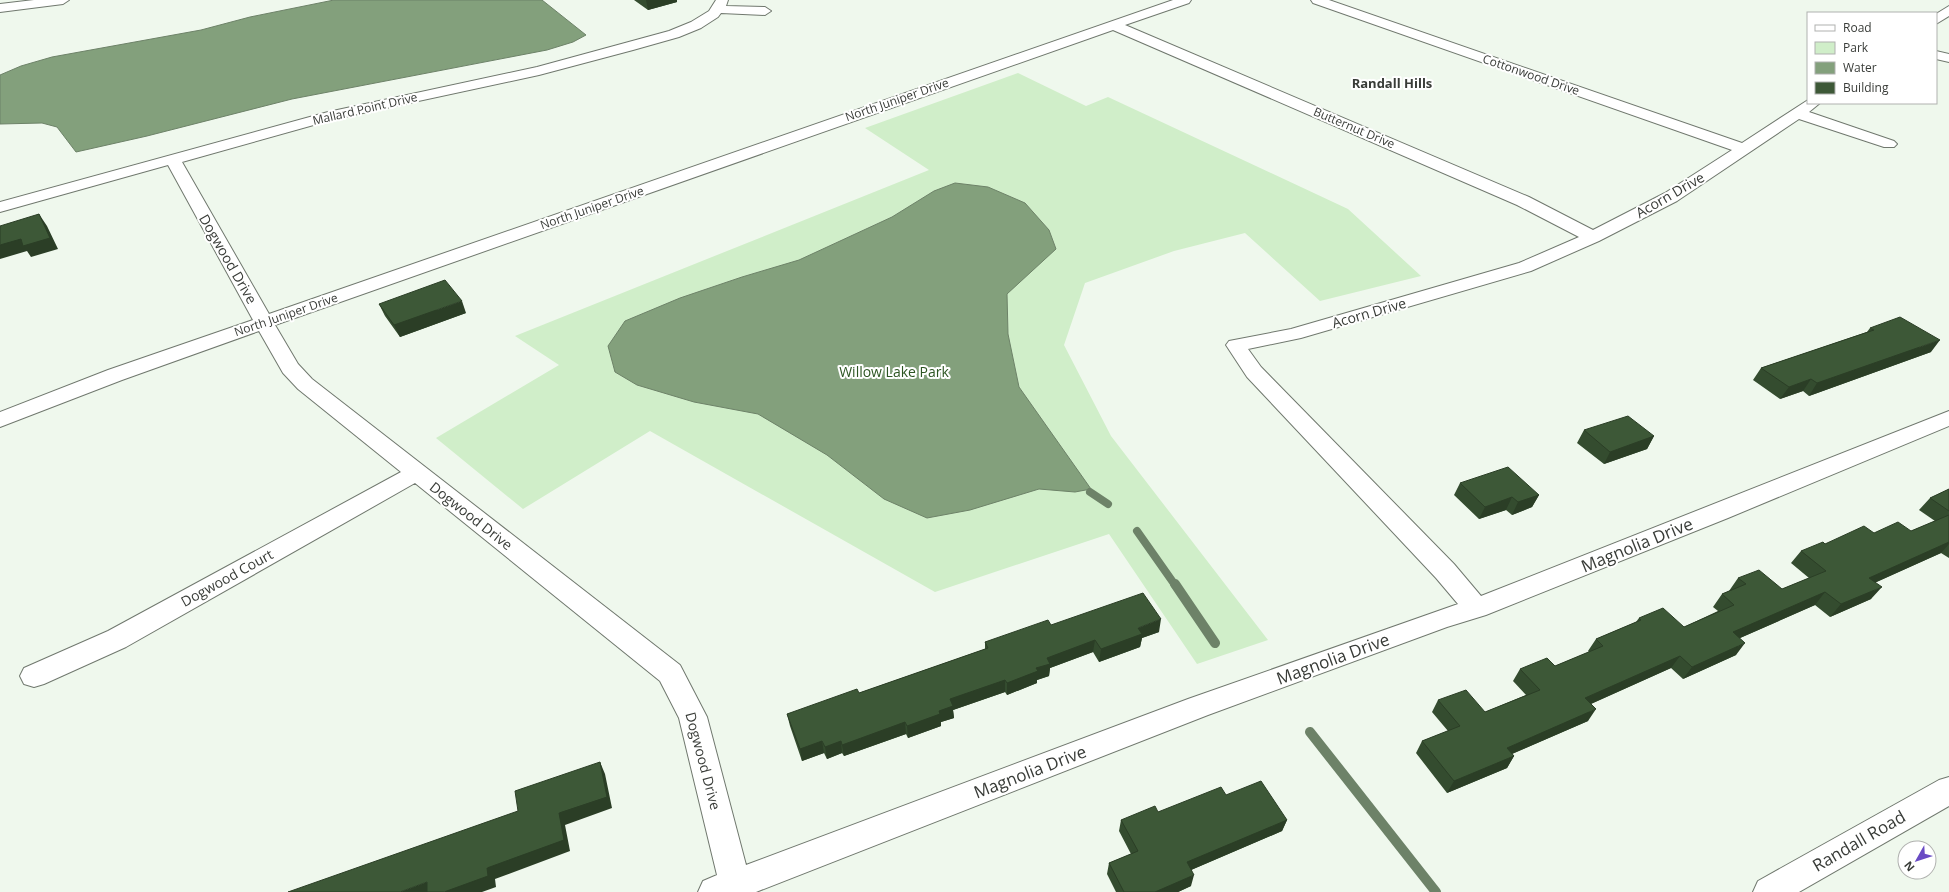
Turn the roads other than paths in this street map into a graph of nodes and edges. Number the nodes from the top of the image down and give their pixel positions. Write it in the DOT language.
graph roads {
  1 [pos="63,0"];
  2 [pos="1184,0"];
  3 [pos="1316,0"];
  4 [pos="720,4"];
  5 [pos="0,8"];
  6 [pos="1949,10"];
  7 [pos="765,11"];
  8 [pos="1937,19"];
  9 [pos="1113,25"];
  10 [pos="1937,55"];
  11 [pos="1949,58"];
  12 [pos="1805,108"];
  13 [pos="1889,144"];
  14 [pos="1745,149"];
  15 [pos="173,158"];
  16 [pos="0,207"];
  17 [pos="1593,237"];
  18 [pos="264,323"];
  19 [pos="1949,418"];
  20 [pos="0,420"];
  21 [pos="416,473"];
  22 [pos="1477,608"];
  23 [pos="34,676"];
  24 [pos="1949,790"];
  25 [pos="731,890"];
  26 [pos="1769,892"];
  1 -- 5 [label="street"];
  2 -- 9 [label="street, North Juniper Drive"];
  3 -- 14 [label="street, Cottonwood Drive"];
  4 -- 7 [label="street"];
  4 -- 15 [label="street, Mallard Point Drive"];
  6 -- 8 [label="street"];
  9 -- 17 [label="street, Butternut Drive"];
  9 -- 18 [label="street, North Juniper Drive"];
  10 -- 11 [label="street"];
  12 -- 13 [label="street"];
  12 -- 14 [label="street, Acorn Drive"];
  14 -- 17 [label="street, Acorn Drive"];
  15 -- 16 [label="street, Mallard Point Drive"];
  15 -- 18 [label="street, Dogwood Drive"];
  17 -- 22 [label="street, Acorn Drive"];
  18 -- 20 [label="street, North Juniper Drive"];
  18 -- 21 [label="street, Dogwood Drive"];
  19 -- 22 [label="street, Magnolia Drive"];
  21 -- 23 [label="street, Dogwood Court"];
  21 -- 25 [label="street, Dogwood Drive"];
  22 -- 25 [label="street, Magnolia Drive"];
  24 -- 26 [label="street, Randall Road"];
}
